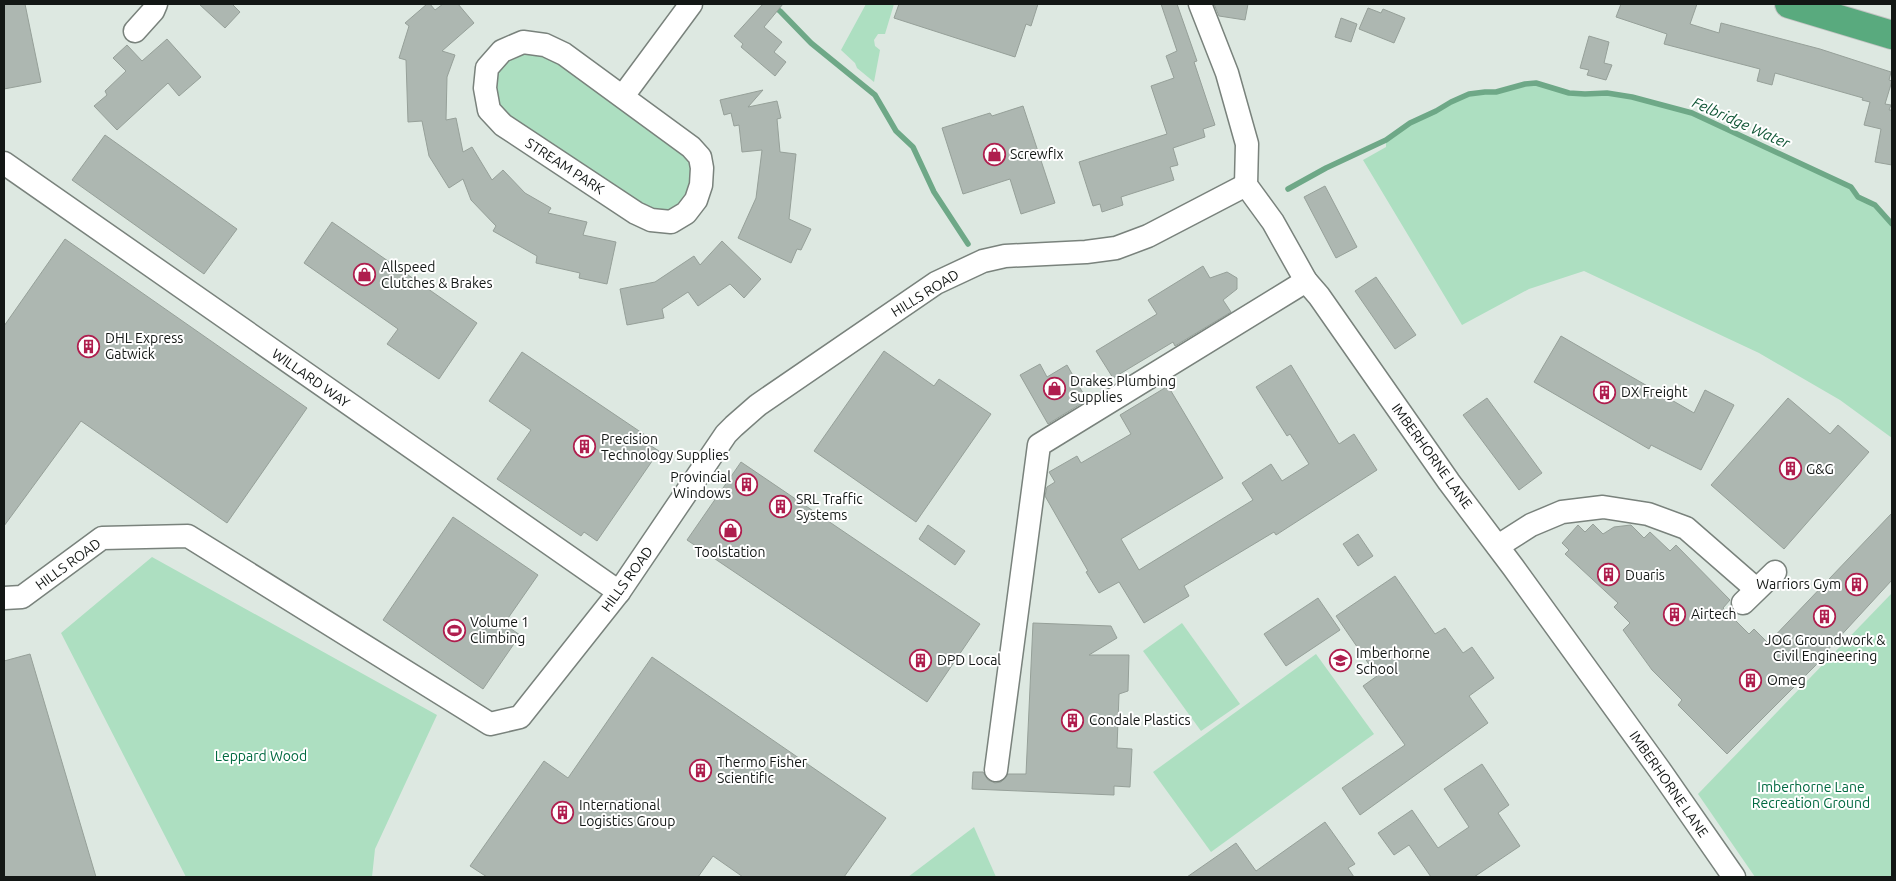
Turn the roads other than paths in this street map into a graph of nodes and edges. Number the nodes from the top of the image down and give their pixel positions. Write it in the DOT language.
graph roads {
  1 [pos="156,4"];
  2 [pos="690,4"];
  3 [pos="1200,4"];
  4 [pos="1789,4"];
  5 [pos="135,31"];
  6 [pos="1892,35"];
  7 [pos="623,96"];
  8 [pos="4,163"];
  9 [pos="1246,185"];
  10 [pos="1306,281"];
  11 [pos="1498,546"];
  12 [pos="1775,572"];
  13 [pos="619,592"];
  14 [pos="4,598"];
  15 [pos="996,770"];
  16 [pos="1734,877"];
  1 -- 5 [label="street"];
  2 -- 7 [label="street"];
  3 -- 9 [label="street"];
  4 -- 6 [label="highway"];
  7 -- 7 [label="street, STREAM PARK"];
  8 -- 13 [label="street, WILLARD WAY"];
  9 -- 10 [label="street, IMBERHORNE LANE"];
  9 -- 13 [label="street, HILLS ROAD"];
  10 -- 11 [label="street, IMBERHORNE LANE"];
  10 -- 15 [label="street"];
  11 -- 12 [label="street"];
  11 -- 16 [label="street, IMBERHORNE LANE"];
  13 -- 14 [label="street, HILLS ROAD"];
}
